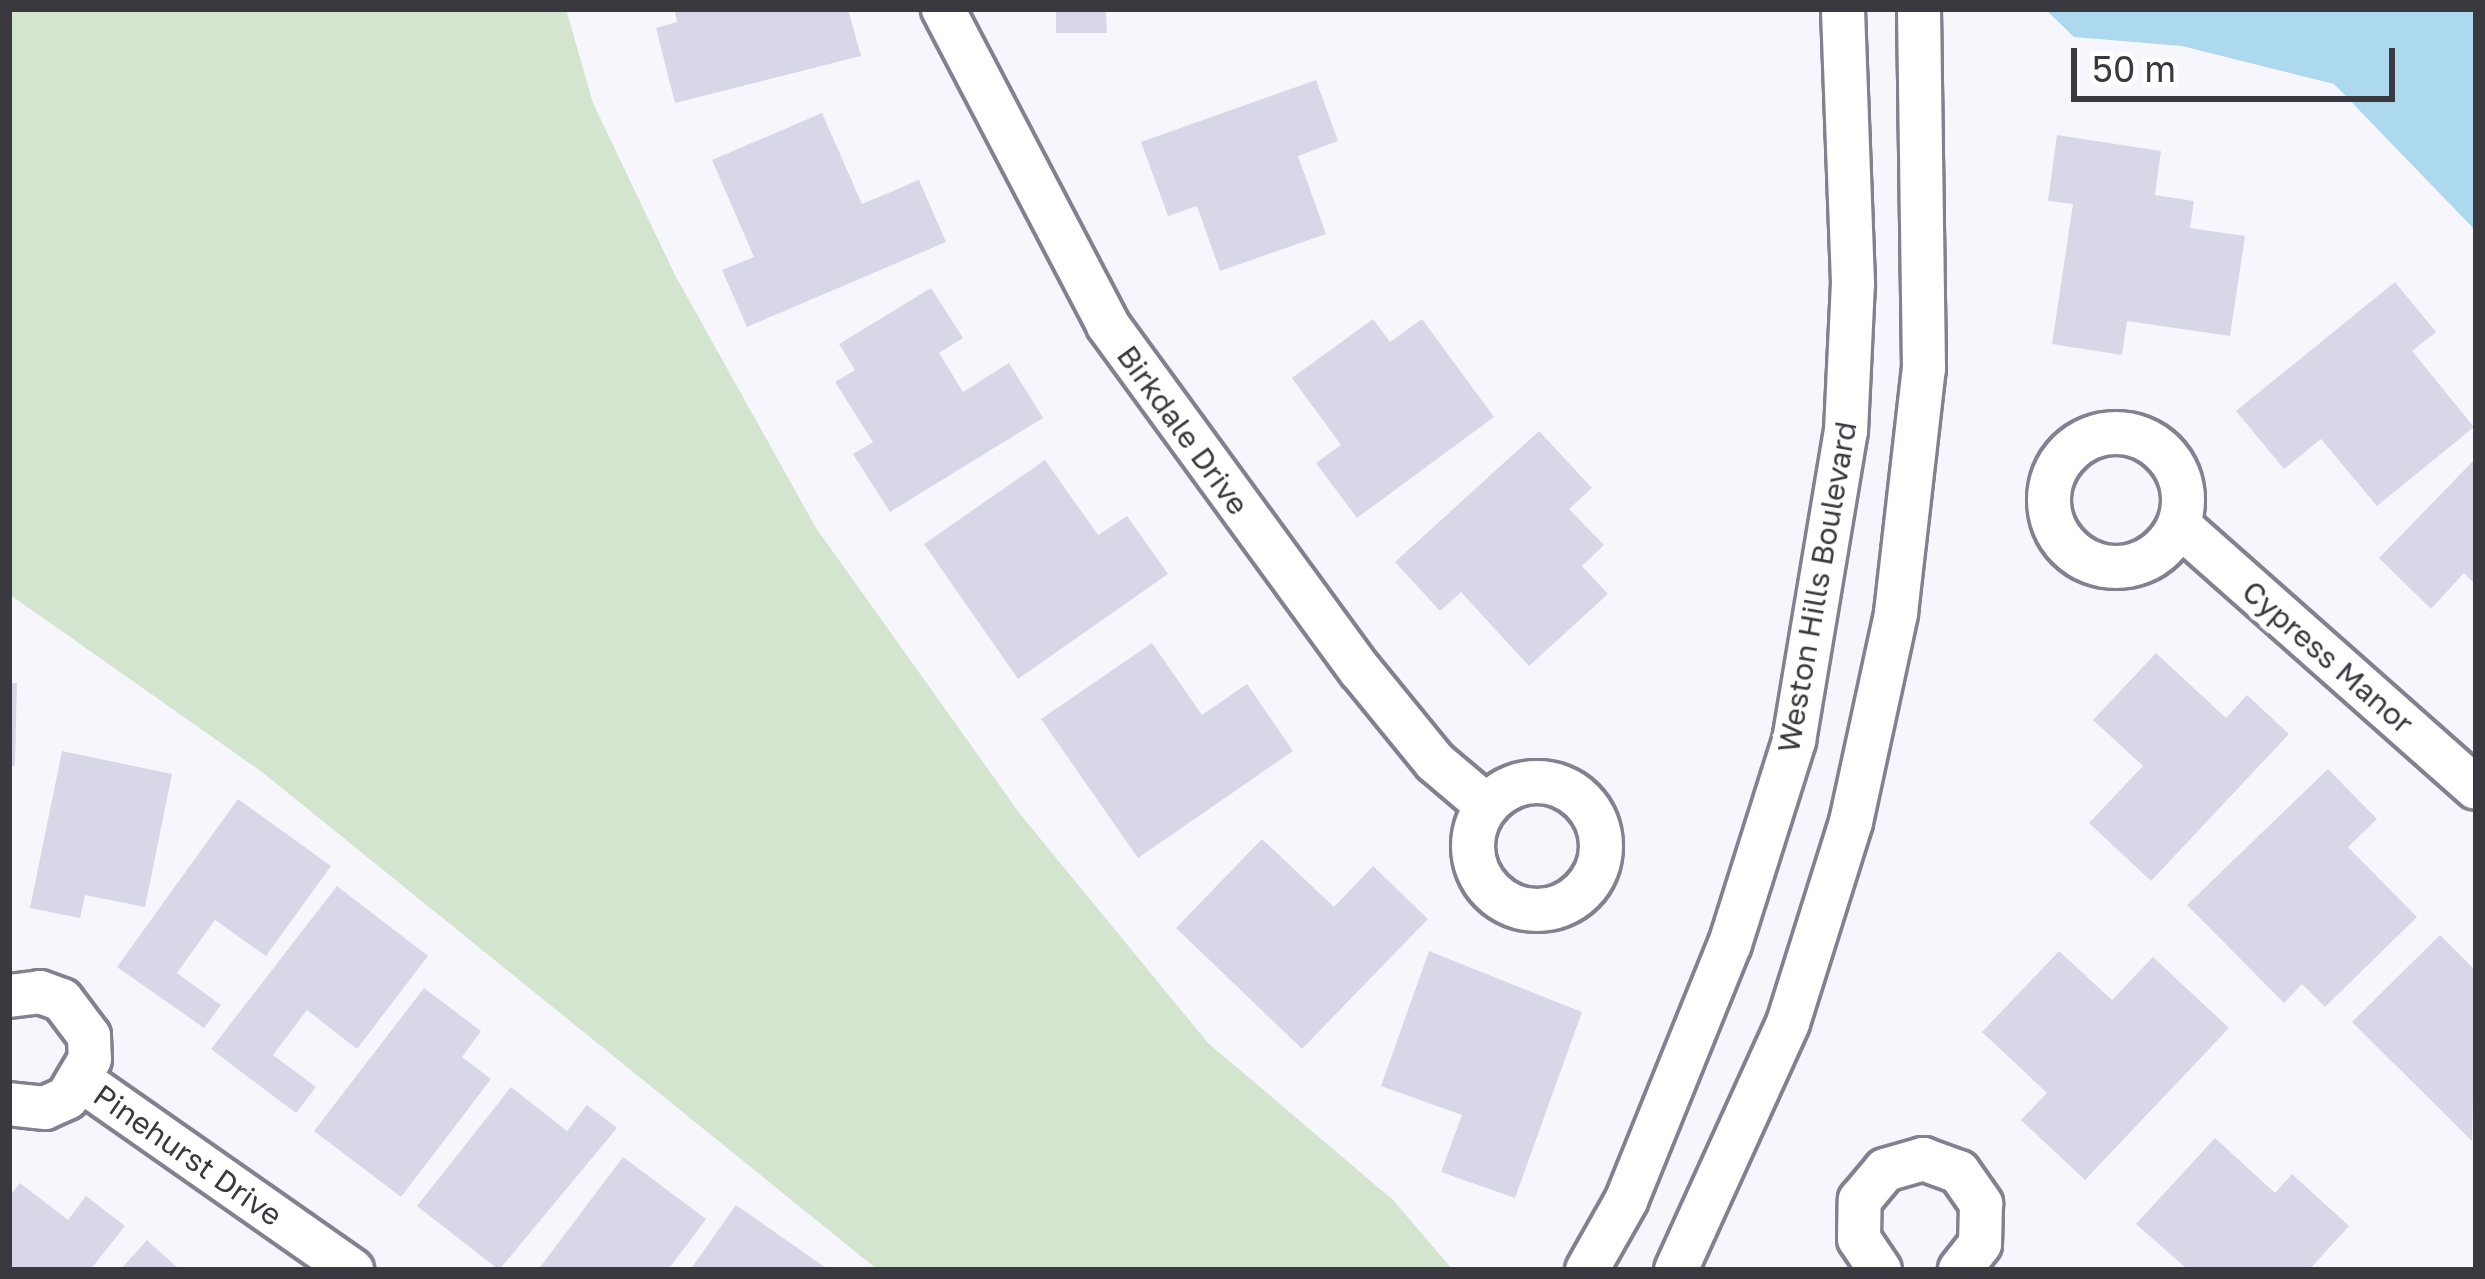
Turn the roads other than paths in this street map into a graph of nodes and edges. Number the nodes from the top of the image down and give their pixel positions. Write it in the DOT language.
graph roads {
  1 [pos="943,9"];
  2 [pos="1844,9"];
  3 [pos="1919,9"];
  4 [pos="2180,526"];
  5 [pos="2476,788"];
  6 [pos="1486,806"];
  7 [pos="9,996"];
  8 [pos="82,1081"];
  9 [pos="9,1104"];
  10 [pos="1971,1267"];
  11 [pos="352,1270"];
  12 [pos="1587,1270"];
  13 [pos="1676,1270"];
  14 [pos="1880,1270"];
  1 -- 6 [label="street, Birkdale Drive"];
  2 -- 12 [label="street, Weston Hills Boulevard"];
  3 -- 13 [label="street"];
  4 -- 5 [label="street, Cypress Manor"];
  7 -- 8 [label="street, Pinehurst Drive"];
  8 -- 9 [label="street, Pinehurst Drive"];
  8 -- 11 [label="street, Pinehurst Drive"];
  10 -- 14 [label="street"];
}
